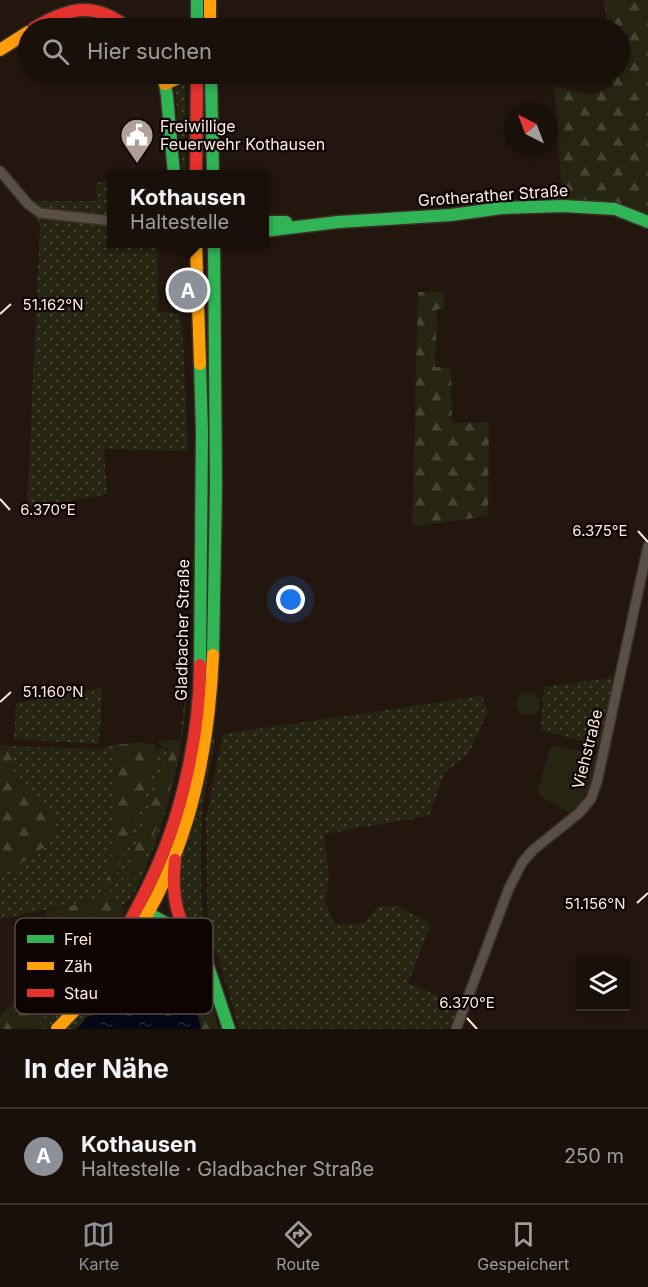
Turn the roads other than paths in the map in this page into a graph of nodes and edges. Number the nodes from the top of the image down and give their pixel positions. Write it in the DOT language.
graph roads {
  1 [pos="196,0"];
  2 [pos="210,0"];
  3 [pos="50,18"];
  4 [pos="120,18"];
  5 [pos="197,18"];
  6 [pos="210,18"];
  7 [pos="18,38"];
  8 [pos="0,50"];
  9 [pos="163,84"];
  10 [pos="196,84"];
  11 [pos="211,84"];
  12 [pos="173,170"];
  13 [pos="196,170"];
  14 [pos="213,170"];
  15 [pos="0,171"];
  16 [pos="107,221"];
  17 [pos="269,222"];
  18 [pos="338,222"];
  19 [pos="648,222"];
  20 [pos="269,230"];
  21 [pos="196,248"];
  22 [pos="214,248"];
  23 [pos="648,546"];
  24 [pos="177,850"];
  25 [pos="141,915"];
  26 [pos="139,918"];
  27 [pos="140,918"];
  28 [pos="145,918"];
  29 [pos="150,918"];
  30 [pos="178,918"];
  31 [pos="213,982"];
  32 [pos="71,1014"];
  33 [pos="57,1029"];
  34 [pos="229,1029"];
  35 [pos="456,1029"];
  1 -- 5 [label="main road"];
  2 -- 6 [label="main road"];
  3 -- 4 [label="main road"];
  7 -- 8 [label="main road"];
  9 -- 12 [label="main road"];
  10 -- 13 [label="main road"];
  11 -- 14 [label="main road"];
  15 -- 16 [label="street"];
  17 -- 18 [label="main road, Grotherather Straße"];
  18 -- 19 [label="main road, Grotherather Straße"];
  18 -- 20 [label="main road, Grotherather Straße"];
  21 -- 25 [label="main road, Gladbacher Straße"];
  22 -- 24 [label="main road, Gladbacher Straße"];
  23 -- 35 [label="street, Viehstraße"];
  24 -- 25 [label="main road"];
  24 -- 30 [label="main road"];
  25 -- 26 [label="main road"];
  25 -- 27 [label="main road"];
  25 -- 28 [label="main road"];
  25 -- 29 [label="main road"];
  31 -- 34 [label="main road"];
  32 -- 33 [label="main road"];
}
